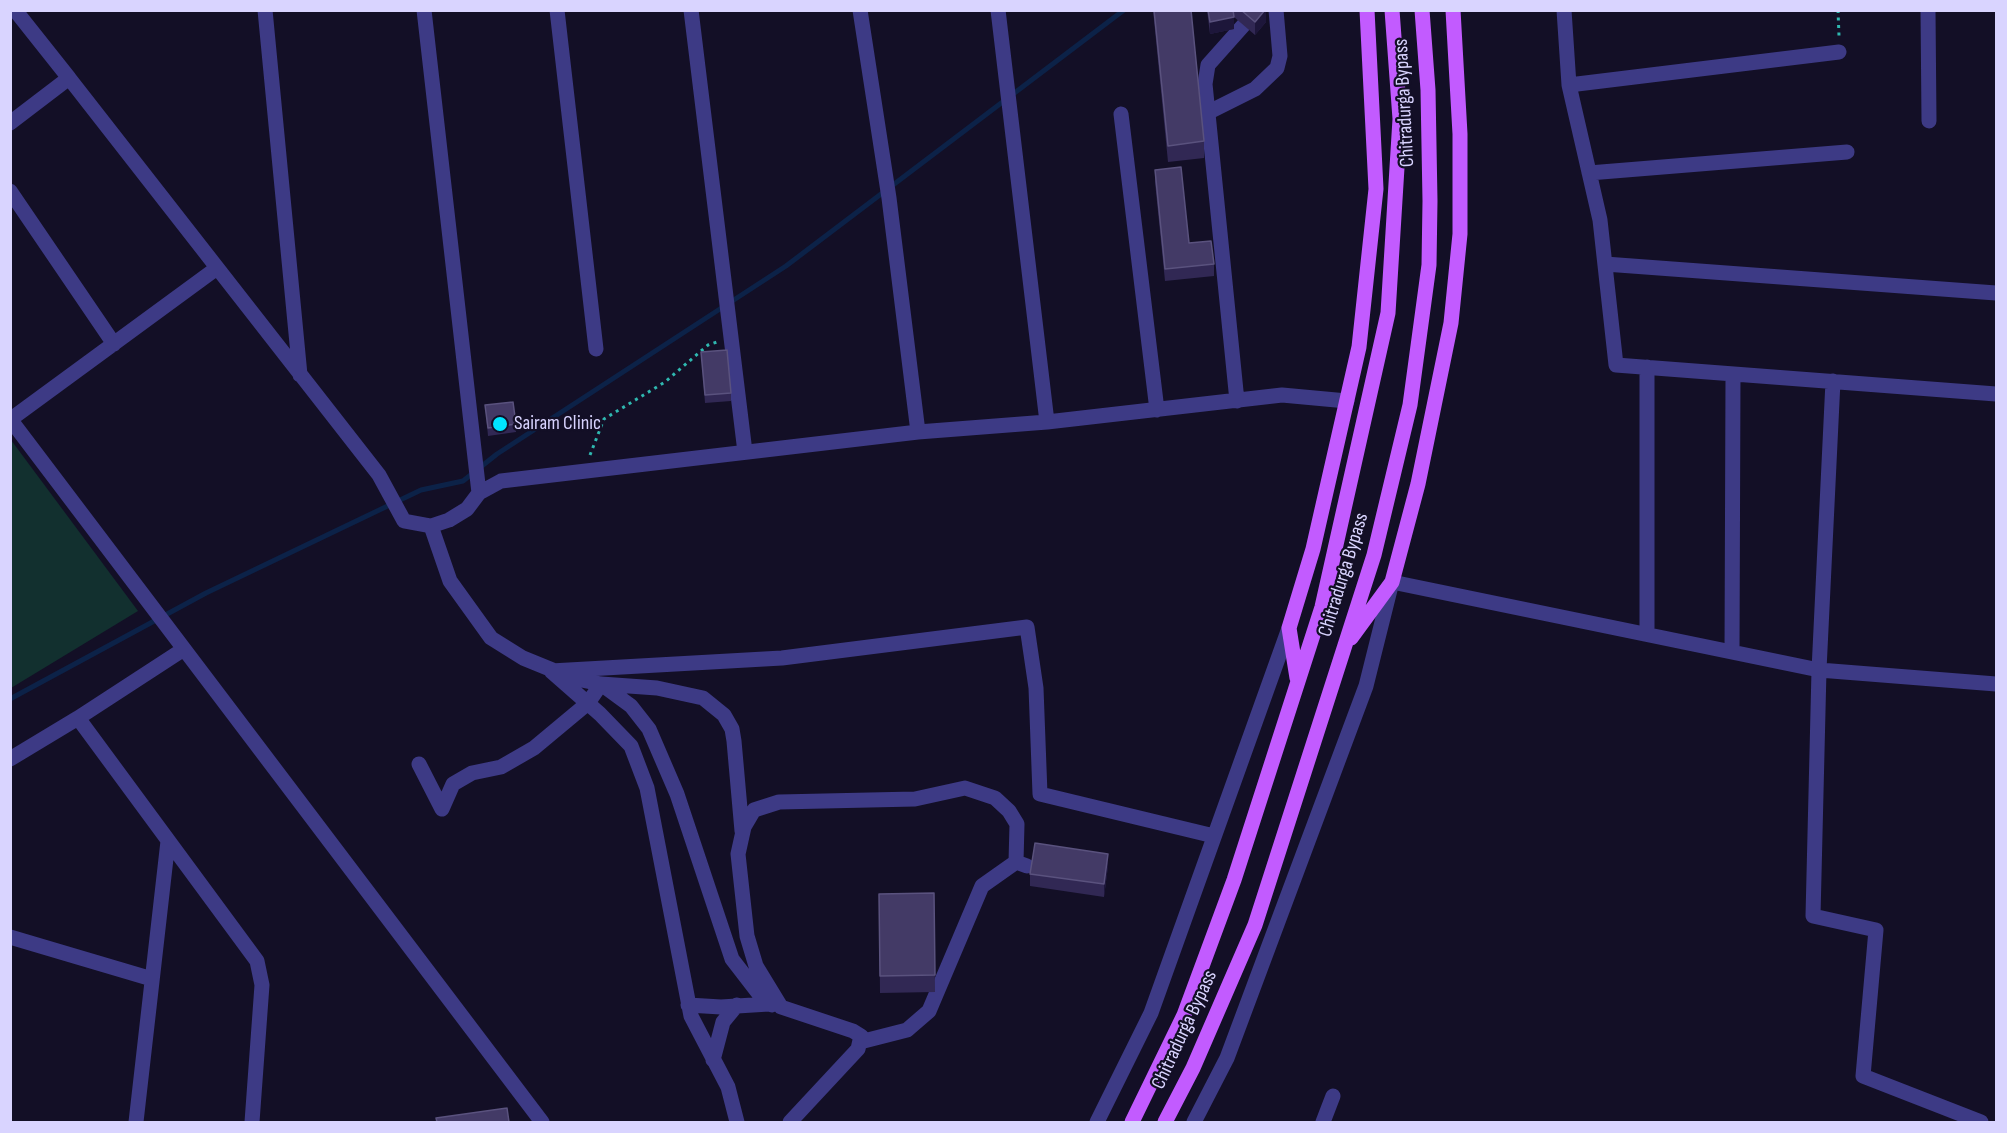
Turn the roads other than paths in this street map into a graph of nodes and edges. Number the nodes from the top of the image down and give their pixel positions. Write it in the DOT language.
graph roads {
  1 [pos="15,10"];
  2 [pos="266,10"];
  3 [pos="424,10"];
  4 [pos="557,10"];
  5 [pos="691,10"];
  6 [pos="860,10"];
  7 [pos="998,10"];
  8 [pos="1257,10"];
  9 [pos="1276,10"];
  10 [pos="1367,10"];
  11 [pos="1392,10"];
  12 [pos="1422,10"];
  13 [pos="1453,10"];
  14 [pos="1564,10"];
  15 [pos="1928,10"];
  16 [pos="1839,52"];
  17 [pos="69,78"];
  18 [pos="1569,85"];
  19 [pos="1207,113"];
  20 [pos="1121,114"];
  21 [pos="1929,121"];
  22 [pos="10,123"];
  23 [pos="1847,152"];
  24 [pos="1589,173"];
  25 [pos="10,191"];
  26 [pos="1605,264"];
  27 [pos="217,268"];
  28 [pos="1996,293"];
  29 [pos="114,344"];
  30 [pos="596,349"];
  31 [pos="1647,368"];
  32 [pos="1733,374"];
  33 [pos="300,375"];
  34 [pos="1833,381"];
  35 [pos="1996,394"];
  36 [pos="1237,401"];
  37 [pos="1347,401"];
  38 [pos="1157,410"];
  39 [pos="11,419"];
  40 [pos="1047,422"];
  41 [pos="918,432"];
  42 [pos="745,452"];
  43 [pos="479,493"];
  44 [pos="431,526"];
  45 [pos="1392,582"];
  46 [pos="1289,628"];
  47 [pos="1647,634"];
  48 [pos="184,649"];
  49 [pos="1344,649"];
  50 [pos="1732,652"];
  51 [pos="1819,670"];
  52 [pos="552,671"];
  53 [pos="1297,681"];
  54 [pos="601,684"];
  55 [pos="1996,684"];
  56 [pos="588,703"];
  57 [pos="78,718"];
  58 [pos="10,759"];
  59 [pos="419,764"];
  60 [pos="742,834"];
  61 [pos="1214,836"];
  62 [pos="168,841"];
  63 [pos="10,937"];
  64 [pos="152,979"];
  65 [pos="688,1005"];
  66 [pos="737,1005"];
  67 [pos="775,1006"];
  68 [pos="860,1042"];
  69 [pos="713,1060"];
  70 [pos="1333,1096"];
  71 [pos="136,1122"];
  72 [pos="252,1122"];
  73 [pos="542,1122"];
  74 [pos="736,1122"];
  75 [pos="790,1122"];
  76 [pos="1097,1122"];
  77 [pos="1132,1122"];
  78 [pos="1165,1122"];
  79 [pos="1194,1122"];
  80 [pos="1323,1122"];
  81 [pos="1981,1122"];
  1 -- 17 [label="street"];
  2 -- 33 [label="street"];
  3 -- 43 [label="street"];
  4 -- 30 [label="street"];
  5 -- 42 [label="street"];
  6 -- 41 [label="street"];
  7 -- 40 [label="street"];
  8 -- 19 [label="street"];
  9 -- 19 [label="street"];
  10 -- 37 [label="main road"];
  11 -- 53 [label="main road, Chitradurga Bypass"];
  12 -- 49 [label="main road, Chitradurga Bypass"];
  13 -- 45 [label="main road"];
  14 -- 18 [label="street"];
  15 -- 21 [label="street"];
  16 -- 18 [label="street"];
  17 -- 22 [label="street"];
  17 -- 27 [label="street"];
  18 -- 24 [label="street"];
  19 -- 36 [label="street"];
  20 -- 38 [label="street"];
  23 -- 24 [label="street"];
  24 -- 26 [label="street"];
  25 -- 29 [label="street"];
  26 -- 28 [label="street"];
  26 -- 31 [label="street"];
  27 -- 29 [label="street"];
  27 -- 33 [label="street"];
  29 -- 39 [label="street"];
  31 -- 32 [label="street"];
  31 -- 47 [label="street"];
  32 -- 34 [label="street"];
  32 -- 50 [label="street"];
  33 -- 44 [label="street"];
  34 -- 35 [label="street"];
  34 -- 51 [label="street"];
  36 -- 37 [label="street"];
  36 -- 38 [label="street"];
  37 -- 46 [label="main road"];
  38 -- 40 [label="street"];
  39 -- 48 [label="street"];
  40 -- 41 [label="street"];
  41 -- 42 [label="street"];
  42 -- 43 [label="street"];
  43 -- 44 [label="street"];
  44 -- 52 [label="street"];
  45 -- 47 [label="street"];
  45 -- 49 [label="main road"];
  45 -- 79 [label="street"];
  46 -- 53 [label="main road"];
  46 -- 61 [label="street"];
  47 -- 50 [label="street"];
  48 -- 57 [label="street"];
  48 -- 73 [label="street"];
  49 -- 78 [label="main road, Chitradurga Bypass"];
  50 -- 51 [label="street"];
  51 -- 55 [label="street"];
  51 -- 81 [label="street"];
  52 -- 54 [label="street"];
  52 -- 56 [label="street"];
  52 -- 61 [label="street"];
  53 -- 77 [label="main road, Chitradurga Bypass"];
  54 -- 56 [label="street"];
  54 -- 60 [label="street"];
  54 -- 67 [label="street"];
  56 -- 59 [label="street"];
  56 -- 65 [label="street"];
  57 -- 58 [label="street"];
  57 -- 62 [label="street"];
  60 -- 67 [label="street"];
  60 -- 68 [label="street"];
  61 -- 76 [label="street"];
  62 -- 64 [label="street"];
  62 -- 72 [label="street"];
  63 -- 64 [label="street"];
  64 -- 71 [label="street"];
  65 -- 66 [label="street"];
  65 -- 69 [label="street"];
  66 -- 67 [label="street"];
  66 -- 69 [label="street"];
  67 -- 68 [label="street"];
  68 -- 75 [label="street"];
  69 -- 74 [label="street"];
  70 -- 80 [label="street"];
}
